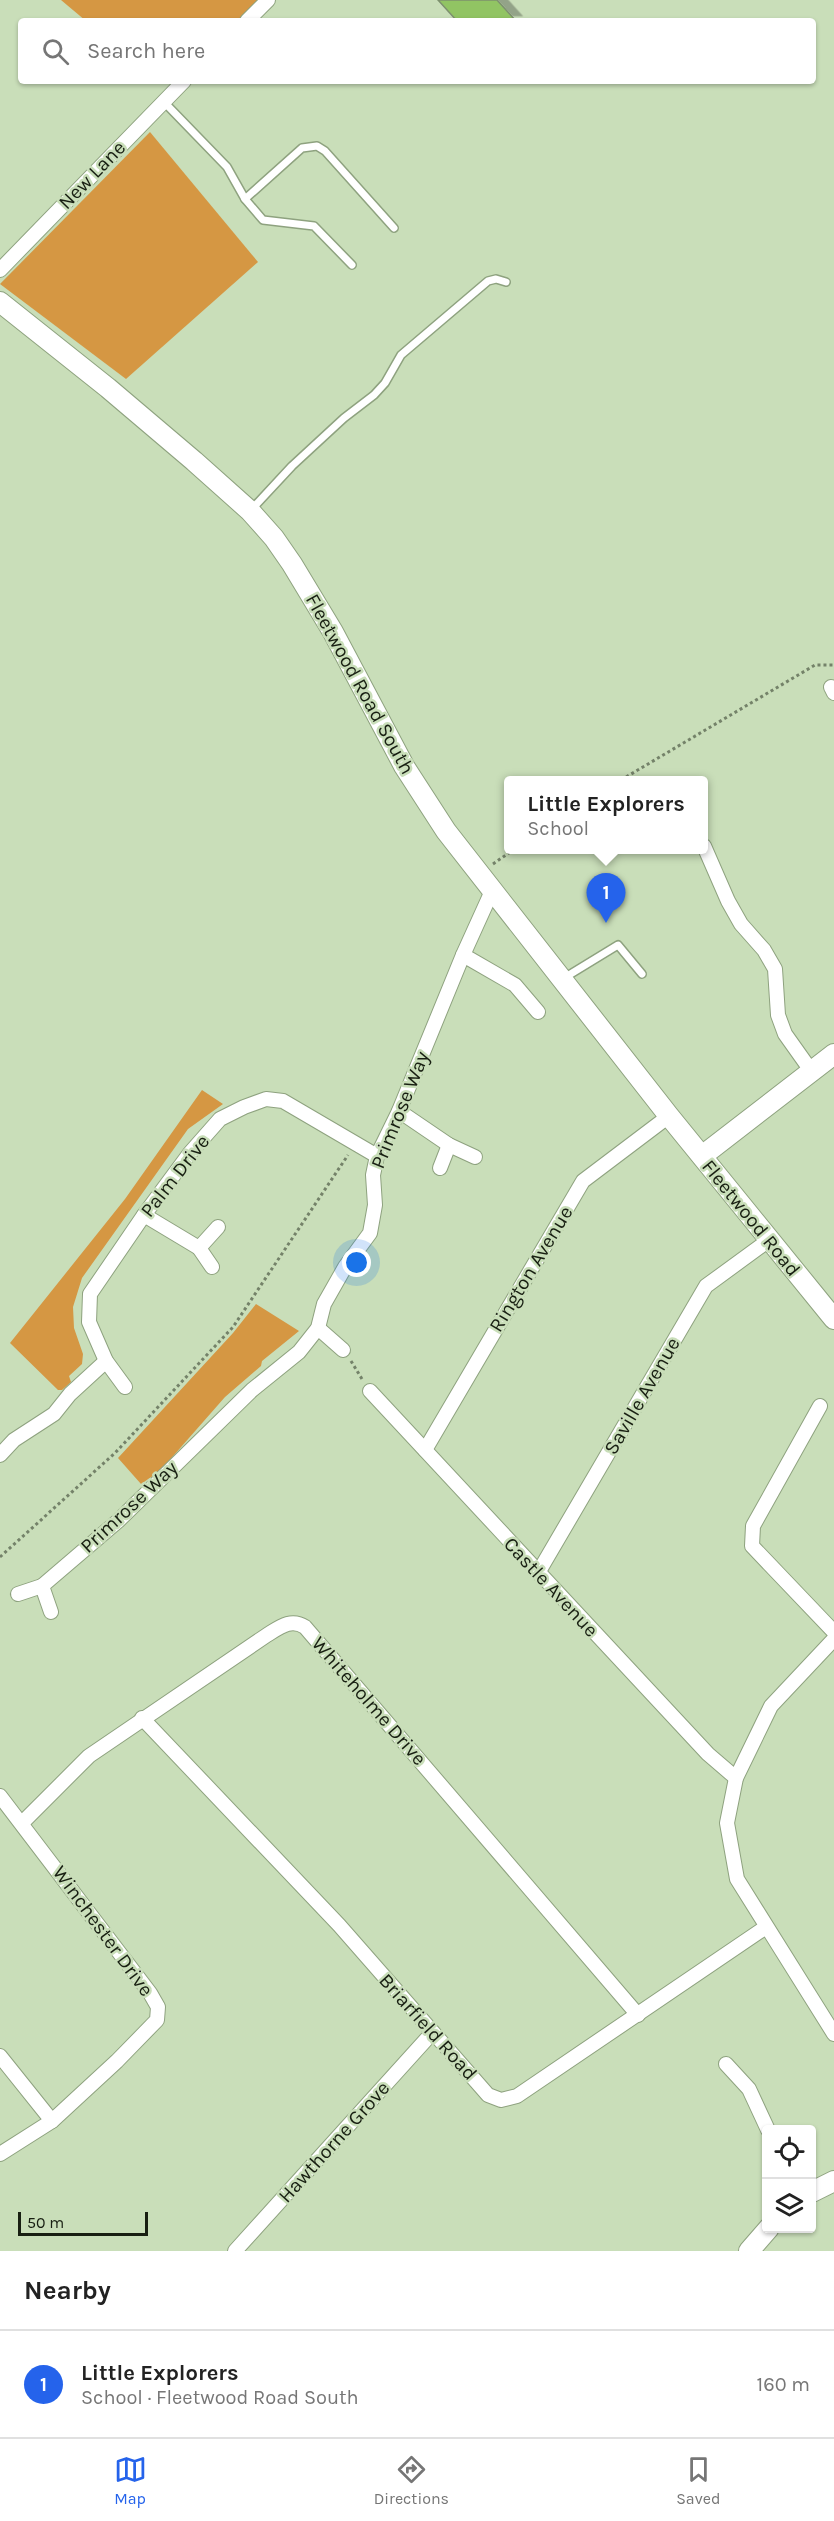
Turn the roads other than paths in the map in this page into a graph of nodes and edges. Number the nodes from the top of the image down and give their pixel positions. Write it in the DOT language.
graph roads {
  1 [pos="268,0"];
  2 [pos="250,18"];
  3 [pos="181,84"];
  4 [pos="163,101"];
  5 [pos="244,199"];
  6 [pos="393,228"];
  7 [pos="352,265"];
  8 [pos="0,270"];
  9 [pos="506,282"];
  10 [pos="0,302"];
  11 [pos="250,511"];
  12 [pos="708,854"];
  13 [pos="492,891"];
  14 [pos="463,955"];
  15 [pos="642,974"];
  16 [pos="562,980"];
  17 [pos="538,1012"];
  18 [pos="834,1054"];
  19 [pos="812,1072"];
  20 [pos="399,1111"];
  21 [pos="669,1116"];
  22 [pos="449,1145"];
  23 [pos="377,1156"];
  24 [pos="702,1156"];
  25 [pos="475,1157"];
  26 [pos="440,1168"];
  27 [pos="144,1215"];
  28 [pos="218,1227"];
  29 [pos="769,1240"];
  30 [pos="199,1248"];
  31 [pos="212,1267"];
  32 [pos="834,1319"];
  33 [pos="318,1328"];
  34 [pos="343,1350"];
  35 [pos="106,1361"];
  36 [pos="125,1387"];
  37 [pos="370,1391"];
  38 [pos="820,1406"];
  39 [pos="425,1450"];
  40 [pos="0,1455"];
  41 [pos="538,1573"];
  42 [pos="42,1586"];
  43 [pos="18,1594"];
  44 [pos="51,1612"];
  45 [pos="834,1632"];
  46 [pos="834,1639"];
  47 [pos="142,1718"];
  48 [pos="736,1778"];
  49 [pos="0,1796"];
  50 [pos="22,1823"];
  51 [pos="766,1927"];
  52 [pos="638,2015"];
  53 [pos="432,2033"];
  54 [pos="834,2034"];
  55 [pos="0,2056"];
  56 [pos="726,2064"];
  57 [pos="52,2121"];
  58 [pos="766,2125"];
  59 [pos="0,2154"];
  60 [pos="834,2181"];
  61 [pos="816,2190"];
  62 [pos="765,2233"];
  63 [pos="235,2251"];
  64 [pos="749,2251"];
  1 -- 2 [label="street"];
  3 -- 4 [label="street, New Lane"];
  4 -- 5 [label="lane"];
  4 -- 8 [label="street, New Lane"];
  5 -- 6 [label="lane"];
  5 -- 7 [label="lane"];
  9 -- 11 [label="lane"];
  10 -- 11 [label="main road, Fleetwood Road South"];
  11 -- 13 [label="main road, Fleetwood Road South"];
  12 -- 19 [label="street"];
  13 -- 14 [label="street, Primrose Way"];
  13 -- 16 [label="main road, Fleetwood Road South"];
  14 -- 17 [label="street"];
  14 -- 20 [label="street, Primrose Way"];
  15 -- 16 [label="lane"];
  16 -- 21 [label="main road, Fleetwood Road South"];
  18 -- 19 [label="main road"];
  19 -- 24 [label="main road"];
  20 -- 22 [label="street"];
  20 -- 23 [label="street, Primrose Way"];
  21 -- 24 [label="main road, Fleetwood Road"];
  21 -- 39 [label="street, Rington Avenue"];
  22 -- 25 [label="street"];
  22 -- 26 [label="street"];
  23 -- 27 [label="street, Palm Drive"];
  23 -- 33 [label="street, Primrose Way"];
  24 -- 29 [label="main road, Fleetwood Road"];
  27 -- 30 [label="street"];
  27 -- 35 [label="street, Palm Drive"];
  28 -- 30 [label="street"];
  29 -- 32 [label="main road, Fleetwood Road"];
  29 -- 41 [label="street, Saville Avenue"];
  30 -- 31 [label="street"];
  33 -- 34 [label="street"];
  33 -- 42 [label="street, Primrose Way"];
  35 -- 36 [label="street, Palm Drive"];
  35 -- 40 [label="street"];
  37 -- 39 [label="street, Castle Avenue"];
  38 -- 45 [label="street"];
  39 -- 41 [label="street, Castle Avenue"];
  41 -- 48 [label="street, Castle Avenue"];
  42 -- 43 [label="street, Primrose Way"];
  42 -- 44 [label="street"];
  46 -- 48 [label="street"];
  47 -- 50 [label="street, Whiteholme Drive"];
  47 -- 52 [label="street, Whiteholme Drive"];
  47 -- 53 [label="street, Briarfield Road"];
  48 -- 51 [label="street"];
  49 -- 50 [label="street, Winchester Drive"];
  50 -- 57 [label="street, Winchester Drive"];
  51 -- 52 [label="street, Briarfield Road"];
  51 -- 54 [label="street"];
  52 -- 53 [label="street, Briarfield Road"];
  53 -- 63 [label="street, Hawthorne Grove"];
  55 -- 57 [label="street"];
  56 -- 58 [label="street"];
  57 -- 59 [label="street, Winchester Drive"];
  60 -- 61 [label="main road"];
  62 -- 64 [label="main road"];
}
